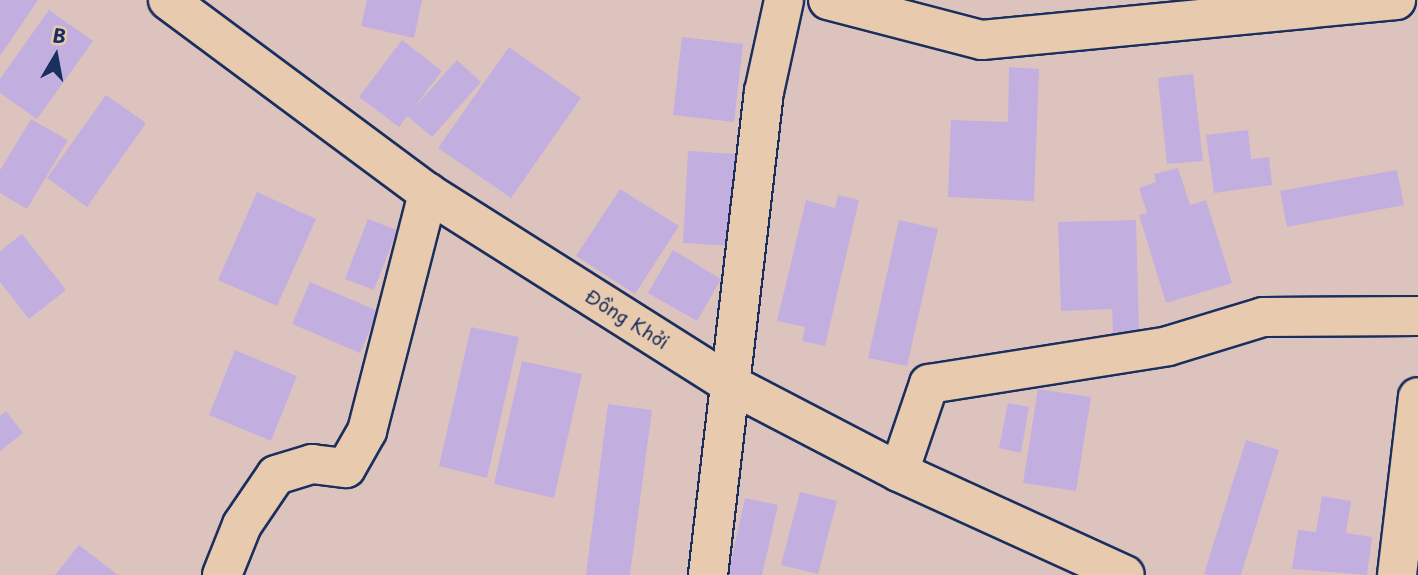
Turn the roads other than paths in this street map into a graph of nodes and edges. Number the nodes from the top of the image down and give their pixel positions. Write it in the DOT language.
graph roads {
  1 [pos="168,0"];
  2 [pos="784,0"];
  3 [pos="828,0"];
  4 [pos="1396,0"];
  5 [pos="1351,2"];
  6 [pos="428,193"];
  7 [pos="1418,316"];
  8 [pos="728,383"];
  9 [pos="1418,397"];
  10 [pos="899,472"];
  11 [pos="222,575"];
  12 [pos="708,575"];
  13 [pos="1125,575"];
  14 [pos="1397,575"];
  1 -- 6 [label="street, Đồng Khởi"];
  2 -- 8 [label="street"];
  3 -- 5 [label="street"];
  4 -- 5 [label="street"];
  6 -- 8 [label="street, Đồng Khởi"];
  6 -- 11 [label="street"];
  7 -- 10 [label="street"];
  8 -- 10 [label="street, Đồng Khởi"];
  8 -- 12 [label="street"];
  9 -- 14 [label="street"];
  10 -- 13 [label="street, Đồng Khởi"];
}
